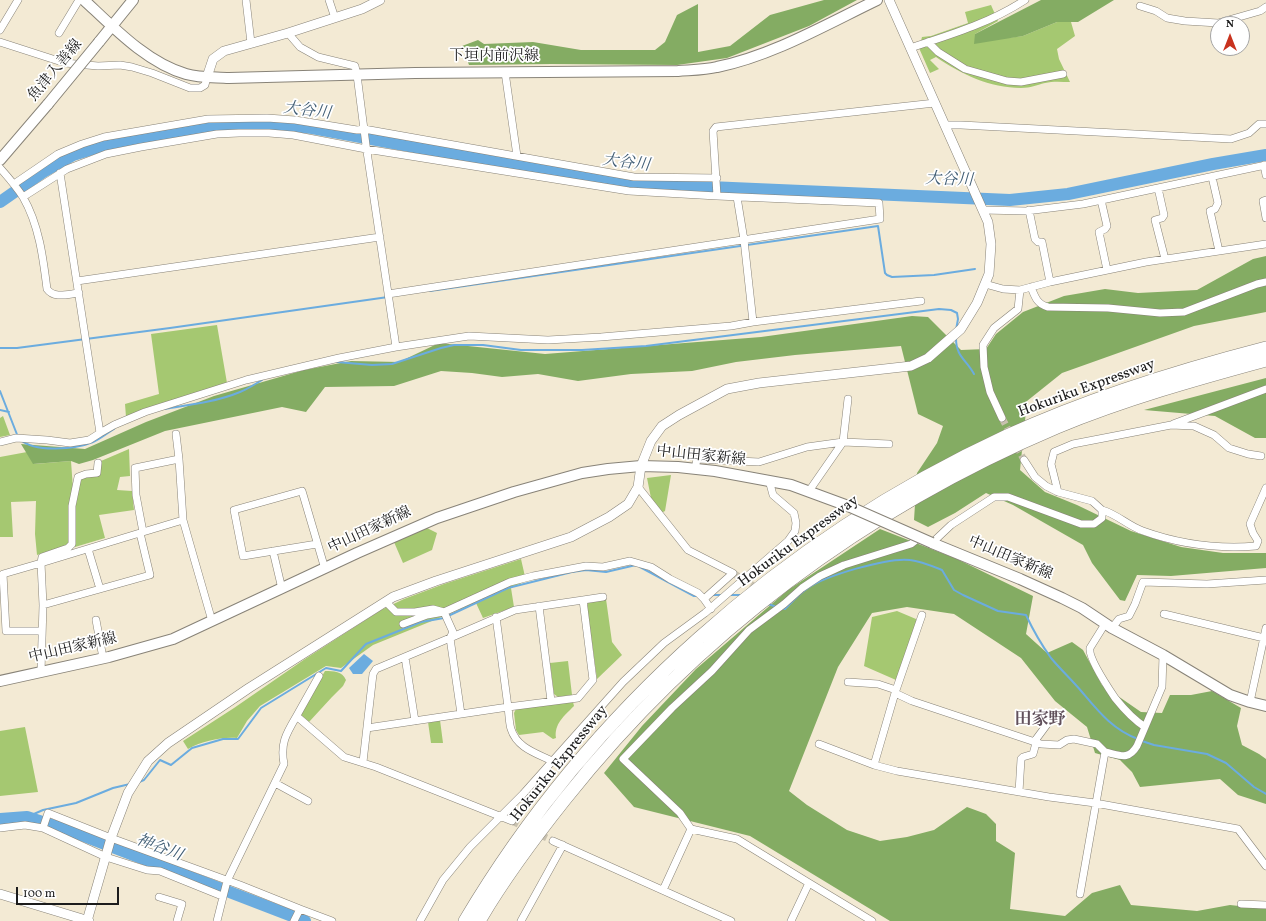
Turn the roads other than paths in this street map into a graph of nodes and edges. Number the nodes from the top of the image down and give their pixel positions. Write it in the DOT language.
graph roads {
  1 [pos="18,0"];
  2 [pos="79,0"];
  3 [pos="84,0"];
  4 [pos="133,0"];
  5 [pos="246,0"];
  6 [pos="329,0"];
  7 [pos="380,0"];
  8 [pos="877,0"];
  9 [pos="889,0"];
  10 [pos="1025,0"];
  11 [pos="1140,6"];
  12 [pos="1266,7"];
  13 [pos="335,18"];
  14 [pos="113,26"];
  15 [pos="0,30"];
  16 [pos="59,33"];
  17 [pos="288,33"];
  18 [pos="0,42"];
  19 [pos="928,42"];
  20 [pos="251,43"];
  21 [pos="910,48"];
  22 [pos="505,72"];
  23 [pos="357,74"];
  24 [pos="1063,74"];
  25 [pos="207,77"];
  26 [pos="935,103"];
  27 [pos="1266,124"];
  28 [pos="945,125"];
  29 [pos="364,132"];
  30 [pos="366,147"];
  31 [pos="517,156"];
  32 [pos="0,160"];
  33 [pos="1265,165"];
  34 [pos="0,168"];
  35 [pos="60,173"];
  36 [pos="1266,175"];
  37 [pos="1212,177"];
  38 [pos="717,178"];
  39 [pos="14,184"];
  40 [pos="1158,188"];
  41 [pos="717,196"];
  42 [pos="737,197"];
  43 [pos="23,198"];
  44 [pos="1101,200"];
  45 [pos="1266,200"];
  46 [pos="983,210"];
  47 [pos="1029,210"];
  48 [pos="1266,218"];
  49 [pos="380,237"];
  50 [pos="744,240"];
  51 [pos="1266,244"];
  52 [pos="1219,251"];
  53 [pos="1165,259"];
  54 [pos="1107,270"];
  55 [pos="77,281"];
  56 [pos="1050,282"];
  57 [pos="1266,282"];
  58 [pos="985,284"];
  59 [pos="1031,287"];
  60 [pos="1020,290"];
  61 [pos="79,293"];
  62 [pos="388,294"];
  63 [pos="921,301"];
  64 [pos="753,322"];
  65 [pos="396,347"];
  66 [pos="1266,348"];
  67 [pos="1266,360"];
  68 [pos="1266,388"];
  69 [pos="848,399"];
  70 [pos="1002,418"];
  71 [pos="1171,425"];
  72 [pos="100,433"];
  73 [pos="176,434"];
  74 [pos="0,442"];
  75 [pos="843,442"];
  76 [pos="889,444"];
  77 [pos="1261,456"];
  78 [pos="179,459"];
  79 [pos="1024,460"];
  80 [pos="98,462"];
  81 [pos="642,466"];
  82 [pos="695,469"];
  83 [pos="769,480"];
  84 [pos="638,487"];
  85 [pos="1266,488"];
  86 [pos="809,491"];
  87 [pos="1058,492"];
  88 [pos="1102,510"];
  89 [pos="183,520"];
  90 [pos="142,533"];
  91 [pos="920,537"];
  92 [pos="932,543"];
  93 [pos="317,544"];
  94 [pos="88,549"];
  95 [pos="273,551"];
  96 [pos="41,563"];
  97 [pos="325,569"];
  98 [pos="1266,580"];
  99 [pos="282,588"];
  100 [pos="100,589"];
  101 [pos="603,597"];
  102 [pos="704,599"];
  103 [pos="583,600"];
  104 [pos="386,602"];
  105 [pos="43,605"];
  106 [pos="539,606"];
  107 [pos="711,609"];
  108 [pos="444,612"];
  109 [pos="1164,614"];
  110 [pos="922,615"];
  111 [pos="496,617"];
  112 [pos="96,620"];
  113 [pos="212,621"];
  114 [pos="403,624"];
  115 [pos="1109,626"];
  116 [pos="1266,628"];
  117 [pos="42,631"];
  118 [pos="450,638"];
  119 [pos="1264,638"];
  120 [pos="1163,655"];
  121 [pos="405,657"];
  122 [pos="103,658"];
  123 [pos="41,672"];
  124 [pos="319,676"];
  125 [pos="0,681"];
  126 [pos="848,682"];
  127 [pos="896,692"];
  128 [pos="551,701"];
  129 [pos="1250,702"];
  130 [pos="1266,706"];
  131 [pos="508,708"];
  132 [pos="461,714"];
  133 [pos="1054,715"];
  134 [pos="296,717"];
  135 [pos="415,721"];
  136 [pos="1145,727"];
  137 [pos="367,728"];
  138 [pos="1035,742"];
  139 [pos="819,744"];
  140 [pos="1105,752"];
  141 [pos="552,761"];
  142 [pos="363,762"];
  143 [pos="874,765"];
  144 [pos="275,784"];
  145 [pos="1019,792"];
  146 [pos="308,801"];
  147 [pos="1095,803"];
  148 [pos="501,816"];
  149 [pos="512,821"];
  150 [pos="0,828"];
  151 [pos="43,828"];
  152 [pos="691,828"];
  153 [pos="111,838"];
  154 [pos="553,841"];
  155 [pos="563,845"];
  156 [pos="106,856"];
  157 [pos="1266,866"];
  158 [pos="227,880"];
  159 [pos="809,883"];
  160 [pos="663,890"];
  161 [pos="0,894"];
  162 [pos="1080,894"];
  163 [pos="222,896"];
  164 [pos="160,897"];
  165 [pos="1241,904"];
  166 [pos="1266,905"];
  167 [pos="300,909"];
  168 [pos="88,921"];
  169 [pos="177,921"];
  170 [pos="217,921"];
  171 [pos="294,921"];
  172 [pos="332,921"];
  173 [pos="420,921"];
  174 [pos="465,921"];
  175 [pos="479,921"];
  176 [pos="521,921"];
  177 [pos="731,921"];
  178 [pos="791,921"];
  179 [pos="872,921"];
  1 -- 15 [label="street"];
  2 -- 16 [label="street"];
  3 -- 14 [label="main road, 下垣内前沢線"];
  4 -- 14 [label="main road, 魚津入善線"];
  5 -- 20 [label="street"];
  6 -- 13 [label="street"];
  7 -- 13 [label="street"];
  8 -- 22 [label="main road, 下垣内前沢線"];
  9 -- 21 [label="street"];
  10 -- 19 [label="street"];
  11 -- 12 [label="street"];
  13 -- 17 [label="street"];
  14 -- 25 [label="main road, 下垣内前沢線"];
  14 -- 32 [label="main road, 魚津入善線, bridge"];
  17 -- 20 [label="street"];
  17 -- 23 [label="street"];
  18 -- 25 [label="street"];
  19 -- 21 [label="street"];
  19 -- 24 [label="street"];
  20 -- 25 [label="street"];
  21 -- 26 [label="street"];
  22 -- 23 [label="main road, 下垣内前沢線"];
  22 -- 31 [label="street"];
  23 -- 25 [label="main road, 下垣内前沢線"];
  23 -- 29 [label="street"];
  26 -- 28 [label="street"];
  26 -- 38 [label="street"];
  27 -- 28 [label="street"];
  28 -- 46 [label="street"];
  29 -- 30 [label="street"];
  29 -- 31 [label="street"];
  29 -- 39 [label="street"];
  30 -- 35 [label="street"];
  30 -- 41 [label="street"];
  30 -- 49 [label="street"];
  31 -- 38 [label="street"];
  33 -- 36 [label="street"];
  33 -- 37 [label="street"];
  34 -- 39 [label="street"];
  35 -- 43 [label="street"];
  35 -- 55 [label="street"];
  37 -- 40 [label="street"];
  37 -- 52 [label="street"];
  38 -- 41 [label="street"];
  39 -- 43 [label="street"];
  40 -- 44 [label="street"];
  40 -- 53 [label="street"];
  41 -- 42 [label="street"];
  42 -- 50 [label="street"];
  42 -- 50 [label="street"];
  43 -- 61 [label="street"];
  44 -- 47 [label="street"];
  44 -- 54 [label="street"];
  45 -- 48 [label="street"];
  46 -- 47 [label="street"];
  46 -- 58 [label="street"];
  47 -- 56 [label="street"];
  49 -- 55 [label="street"];
  49 -- 62 [label="street"];
  50 -- 62 [label="street"];
  50 -- 64 [label="street"];
  51 -- 52 [label="street"];
  52 -- 53 [label="street"];
  53 -- 54 [label="street"];
  54 -- 56 [label="street"];
  55 -- 61 [label="street"];
  56 -- 59 [label="street"];
  57 -- 59 [label="street"];
  58 -- 60 [label="street"];
  58 -- 81 [label="street"];
  59 -- 60 [label="street"];
  60 -- 70 [label="street"];
  61 -- 72 [label="street"];
  62 -- 65 [label="street"];
  63 -- 64 [label="street"];
  64 -- 65 [label="street"];
  65 -- 72 [label="street"];
  66 -- 174 [label="highway, Hokuriku Expressway"];
  67 -- 175 [label="highway, Hokuriku Expressway"];
  68 -- 71 [label="street"];
  69 -- 75 [label="street"];
  71 -- 77 [label="street"];
  71 -- 87 [label="street"];
  72 -- 74 [label="street"];
  73 -- 78 [label="street"];
  75 -- 76 [label="street"];
  75 -- 82 [label="street"];
  75 -- 86 [label="street"];
  78 -- 89 [label="street"];
  78 -- 90 [label="street"];
  79 -- 87 [label="street"];
  80 -- 96 [label="street"];
  81 -- 82 [label="main road, 中山田家新線"];
  81 -- 84 [label="street"];
  81 -- 97 [label="main road, 中山田家新線"];
  82 -- 83 [label="main road, 中山田家新線"];
  83 -- 86 [label="main road, 中山田家新線"];
  83 -- 107 [label="street"];
  84 -- 102 [label="street"];
  84 -- 104 [label="street"];
  85 -- 88 [label="street"];
  86 -- 91 [label="main road, 中山田家新線, bridge"];
  87 -- 88 [label="street"];
  88 -- 92 [label="street"];
  89 -- 90 [label="street"];
  89 -- 113 [label="street"];
  90 -- 94 [label="street"];
  90 -- 100 [label="street"];
  91 -- 92 [label="main road, 中山田家新線, bridge"];
  91 -- 152 [label="street"];
  92 -- 115 [label="main road, 中山田家新線"];
  93 -- 95 [label="street"];
  93 -- 95 [label="street"];
  93 -- 97 [label="street"];
  94 -- 96 [label="street"];
  94 -- 100 [label="street"];
  95 -- 99 [label="street"];
  96 -- 105 [label="street"];
  96 -- 117 [label="street"];
  97 -- 99 [label="main road, 中山田家新線"];
  98 -- 115 [label="street"];
  99 -- 113 [label="main road, 中山田家新線"];
  100 -- 105 [label="street"];
  101 -- 103 [label="street"];
  102 -- 107 [label="street"];
  102 -- 108 [label="street"];
  103 -- 106 [label="street"];
  103 -- 128 [label="street"];
  104 -- 108 [label="street"];
  104 -- 153 [label="street"];
  105 -- 117 [label="street"];
  106 -- 111 [label="street"];
  106 -- 128 [label="street"];
  107 -- 141 [label="street"];
  108 -- 114 [label="street"];
  108 -- 118 [label="street"];
  109 -- 119 [label="street"];
  110 -- 127 [label="street"];
  111 -- 118 [label="street"];
  111 -- 131 [label="street"];
  112 -- 122 [label="street"];
  113 -- 122 [label="main road, 中山田家新線"];
  115 -- 120 [label="main road, 中山田家新線"];
  115 -- 136 [label="street"];
  116 -- 119 [label="street"];
  117 -- 123 [label="street"];
  118 -- 121 [label="street"];
  118 -- 132 [label="street"];
  119 -- 129 [label="street"];
  120 -- 129 [label="main road, 中山田家新線"];
  120 -- 136 [label="street"];
  121 -- 135 [label="street"];
  121 -- 137 [label="street"];
  122 -- 123 [label="main road, 中山田家新線"];
  123 -- 125 [label="main road, 中山田家新線"];
  124 -- 134 [label="street"];
  126 -- 127 [label="street"];
  127 -- 138 [label="street"];
  127 -- 143 [label="street"];
  128 -- 131 [label="street"];
  129 -- 130 [label="main road, 中山田家新線"];
  131 -- 132 [label="street"];
  131 -- 141 [label="street"];
  132 -- 135 [label="street"];
  133 -- 138 [label="street"];
  134 -- 142 [label="street"];
  134 -- 144 [label="street"];
  135 -- 137 [label="street"];
  136 -- 140 [label="street"];
  137 -- 142 [label="street"];
  138 -- 140 [label="street"];
  138 -- 145 [label="street"];
  139 -- 143 [label="street"];
  140 -- 147 [label="street"];
  141 -- 148 [label="street"];
  142 -- 148 [label="street"];
  143 -- 145 [label="street"];
  144 -- 146 [label="street"];
  144 -- 158 [label="street"];
  145 -- 147 [label="street"];
  147 -- 157 [label="street"];
  147 -- 162 [label="street"];
  148 -- 149 [label="street"];
  148 -- 173 [label="street"];
  150 -- 151 [label="street"];
  151 -- 153 [label="street"];
  151 -- 156 [label="street"];
  152 -- 159 [label="street"];
  152 -- 160 [label="street"];
  153 -- 156 [label="street"];
  153 -- 158 [label="street"];
  154 -- 155 [label="street"];
  155 -- 160 [label="street"];
  155 -- 176 [label="street"];
  156 -- 163 [label="street"];
  156 -- 168 [label="street"];
  158 -- 163 [label="street"];
  158 -- 167 [label="street"];
  159 -- 178 [label="street"];
  159 -- 179 [label="street"];
  160 -- 177 [label="street"];
  161 -- 168 [label="street"];
  163 -- 170 [label="street"];
  164 -- 169 [label="street"];
  165 -- 166 [label="street"];
  167 -- 171 [label="street"];
  167 -- 172 [label="street"];
}
